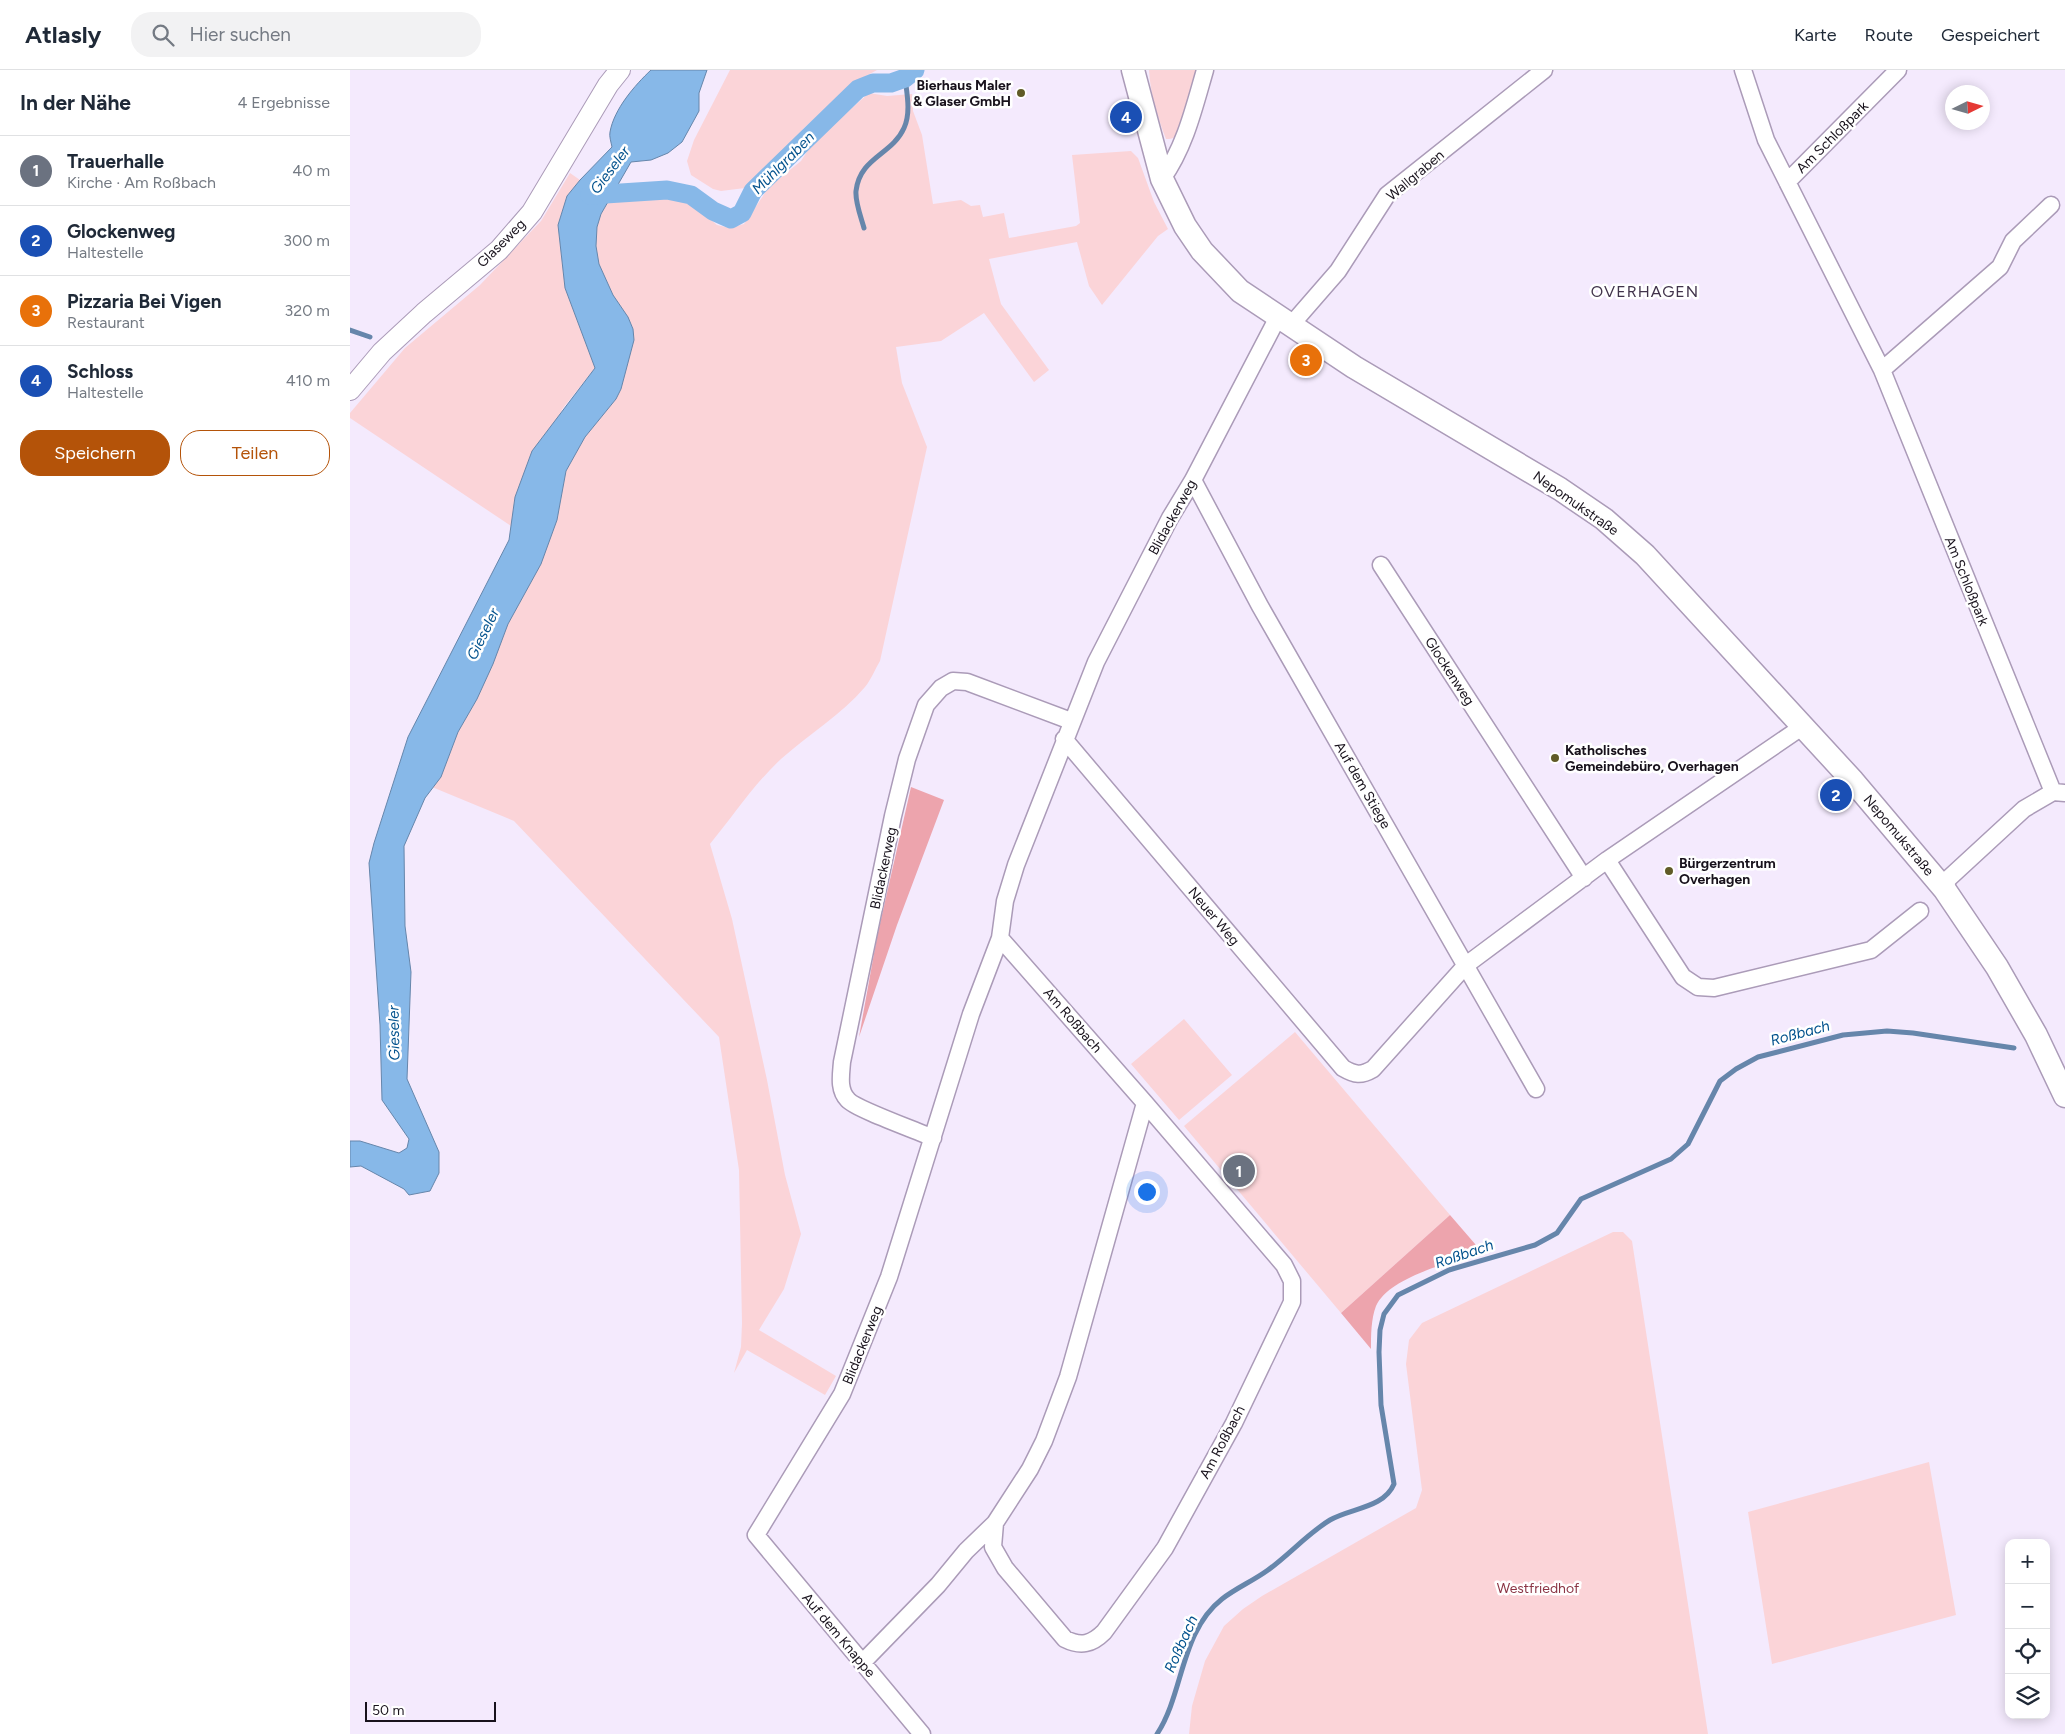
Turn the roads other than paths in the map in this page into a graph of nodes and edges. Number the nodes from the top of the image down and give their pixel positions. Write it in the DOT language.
graph roads {
  1 [pos="620,70"];
  2 [pos="1133,70"];
  3 [pos="1205,70"];
  4 [pos="1544,70"];
  5 [pos="1743,70"];
  6 [pos="1898,70"];
  7 [pos="1162,179"];
  8 [pos="1787,182"];
  9 [pos="2051,205"];
  10 [pos="1285,321"];
  11 [pos="1882,370"];
  12 [pos="350,390"];
  13 [pos="1193,480"];
  14 [pos="1381,565"];
  15 [pos="1071,721"];
  16 [pos="1802,727"];
  17 [pos="1064,739"];
  18 [pos="2059,792"];
  19 [pos="1608,860"];
  20 [pos="1584,878"];
  21 [pos="1945,890"];
  22 [pos="1920,911"];
  23 [pos="1000,938"];
  24 [pos="1466,965"];
  25 [pos="1536,1089"];
  26 [pos="2065,1096"];
  27 [pos="1145,1103"];
  28 [pos="933,1138"];
  29 [pos="995,1523"];
  30 [pos="756,1535"];
  31 [pos="862,1664"];
  32 [pos="922,1734"];
  1 -- 12 [label="street, Glaseweg"];
  2 -- 7 [label="main road, Nepomukstraße"];
  3 -- 7 [label="street"];
  4 -- 10 [label="street, Wallgraben"];
  5 -- 8 [label="street"];
  6 -- 8 [label="street, Am Schloßpark"];
  7 -- 10 [label="main road, Nepomukstraße"];
  8 -- 11 [label="street, Am Schloßpark"];
  9 -- 11 [label="street"];
  10 -- 13 [label="street, Blidackerweg"];
  10 -- 16 [label="main road, Nepomukstraße"];
  11 -- 18 [label="street, Am Schloßpark"];
  13 -- 15 [label="street, Blidackerweg"];
  13 -- 24 [label="street, Auf dem Stiege"];
  14 -- 20 [label="street, Glockenweg"];
  15 -- 17 [label="street, Blidackerweg"];
  15 -- 28 [label="street, Blidackerweg"];
  16 -- 19 [label="street"];
  16 -- 21 [label="main road, Nepomukstraße"];
  17 -- 23 [label="street, Blidackerweg"];
  17 -- 24 [label="street, Neuer Weg"];
  18 -- 21 [label="street, Am Schloßpark"];
  19 -- 20 [label="street"];
  19 -- 22 [label="street"];
  20 -- 24 [label="street"];
  21 -- 26 [label="main road, Nepomukstraße"];
  23 -- 27 [label="street, Am Roßbach"];
  23 -- 28 [label="street, Blidackerweg"];
  24 -- 25 [label="street, Auf dem Stiege"];
  27 -- 29 [label="street, Am Roßbach"];
  27 -- 29 [label="street, Am Roßbach"];
  28 -- 30 [label="street, Blidackerweg"];
  29 -- 31 [label="street, Am Roßbach"];
  30 -- 31 [label="street, Auf dem Knappe"];
  31 -- 32 [label="street, Auf dem Knappe"];
}
